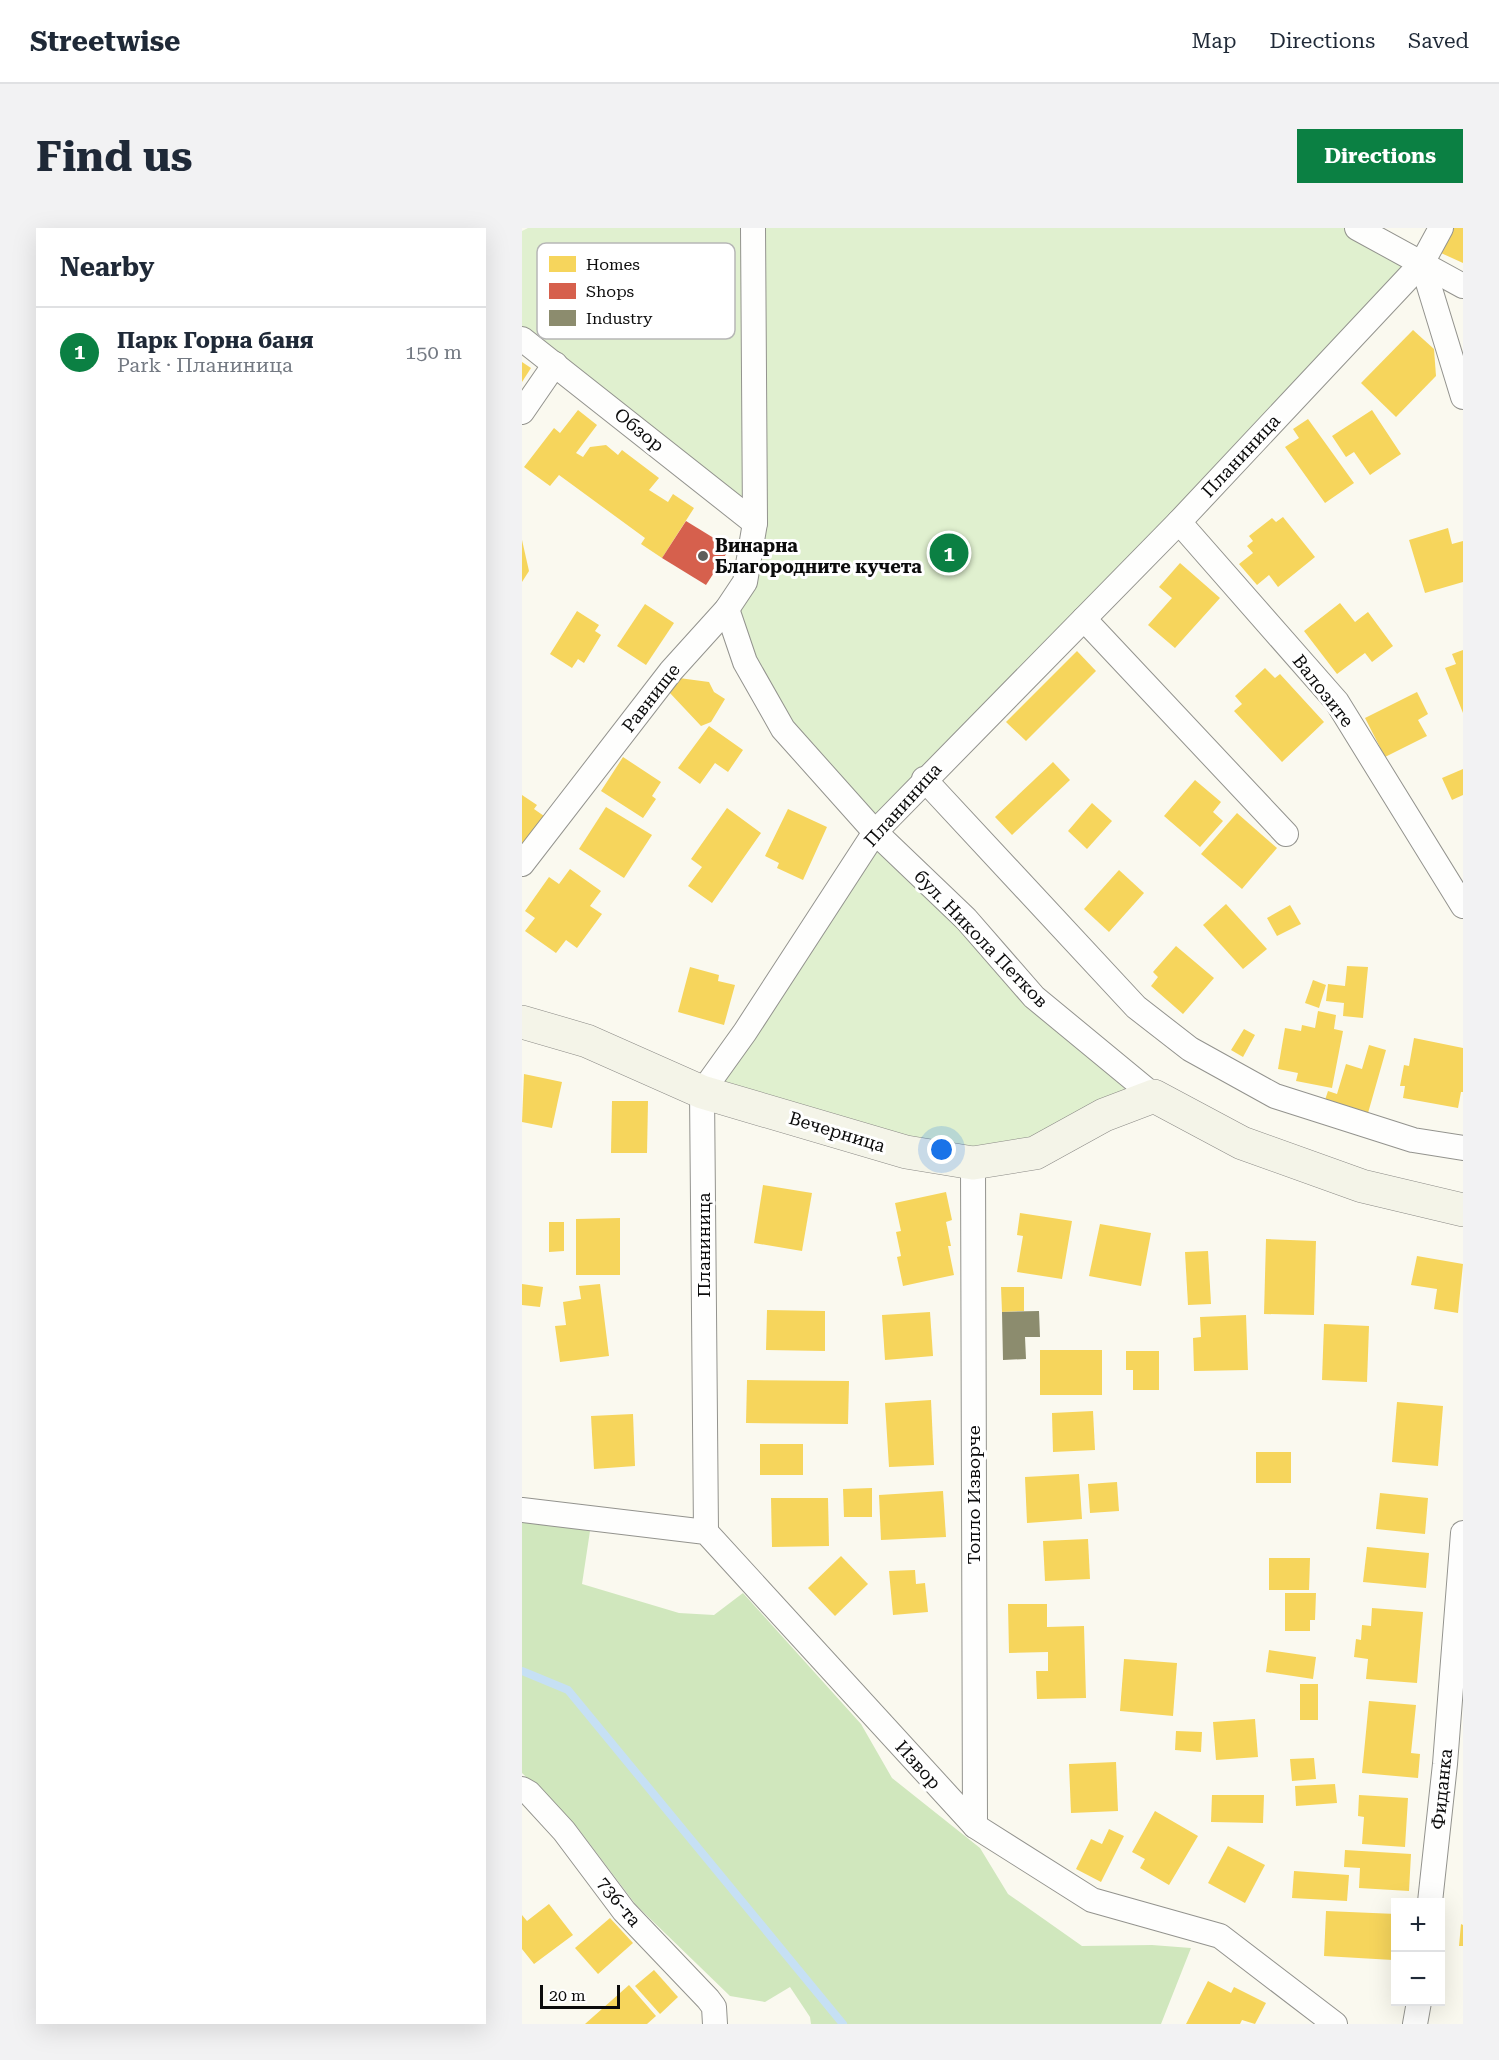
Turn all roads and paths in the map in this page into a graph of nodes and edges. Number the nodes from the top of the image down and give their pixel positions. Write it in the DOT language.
graph roads {
  1 [pos="753,228"];
  2 [pos="1357,228"];
  3 [pos="1441,228"];
  4 [pos="1422,263"];
  5 [pos="1463,286"];
  6 [pos="522,339"];
  7 [pos="555,364"];
  8 [pos="1463,397"];
  9 [pos="522,412"];
  10 [pos="1179,522"];
  11 [pos="755,524"];
  12 [pos="727,609"];
  13 [pos="1084,619"];
  14 [pos="924,779"];
  15 [pos="875,832"];
  16 [pos="1286,834"];
  17 [pos="522,864"];
  18 [pos="1463,906"];
  19 [pos="522,1022"];
  20 [pos="702,1092"];
  21 [pos="1154,1096"];
  22 [pos="1463,1148"];
  23 [pos="973,1163"];
  24 [pos="1463,1210"];
  25 [pos="522,1510"];
  26 [pos="706,1532"];
  27 [pos="1463,1533"];
  28 [pos="522,1789"];
  29 [pos="975,1827"];
  30 [pos="1430,1898"];
  31 [pos="1418,2006"];
  32 [pos="715,2019"];
  33 [pos="1335,2024"];
  34 [pos="1415,2024"];
  1 -- 11 [label="street, Равнище"];
  2 -- 4 [label="street"];
  3 -- 4 [label="street, Планиница"];
  4 -- 5 [label="street"];
  4 -- 8 [label="street"];
  4 -- 10 [label="street, Планиница"];
  6 -- 7 [label="street, Обзор"];
  7 -- 9 [label="street"];
  7 -- 11 [label="street, Обзор"];
  10 -- 13 [label="street, Планиница"];
  10 -- 18 [label="street, Валозите"];
  11 -- 12 [label="street, Равнище"];
  12 -- 15 [label="street, бул. Никола Петков"];
  12 -- 17 [label="street, Равнище"];
  13 -- 14 [label="street, Планиница"];
  13 -- 16 [label="street"];
  14 -- 15 [label="street, Планиница"];
  14 -- 22 [label="street"];
  15 -- 20 [label="street, Планиница"];
  15 -- 21 [label="street, бул. Никола Петков"];
  19 -- 20 [label="street, Вечерница"];
  20 -- 23 [label="street, Вечерница"];
  20 -- 26 [label="street, Планиница"];
  21 -- 23 [label="street, Вечерница"];
  21 -- 24 [label="street, бул. Никола Петков"];
  23 -- 29 [label="street, Топло Изворче"];
  25 -- 26 [label="street"];
  26 -- 29 [label="street, Извор"];
  27 -- 30 [label="street, Фиданка"];
  28 -- 32 [label="street, 736-та"];
  29 -- 33 [label="street, Извор"];
  31 -- 34 [label="street"];
}
